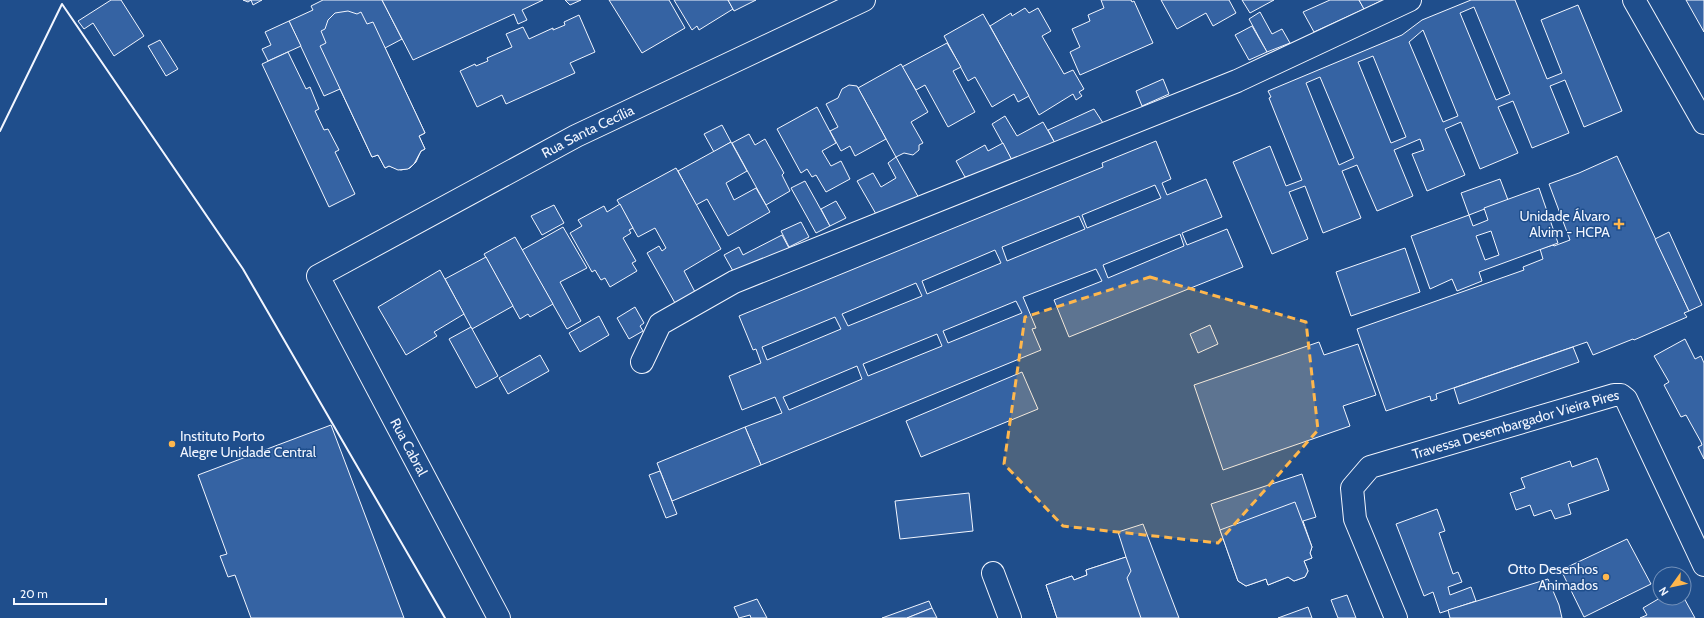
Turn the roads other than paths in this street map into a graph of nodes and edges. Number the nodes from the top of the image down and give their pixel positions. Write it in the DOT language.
graph roads {
  1 [pos="864,0"];
  2 [pos="1410,0"];
  3 [pos="1634,0"];
  4 [pos="1697,94"];
  5 [pos="1704,123"];
  6 [pos="318,276"];
  7 [pos="642,362"];
  8 [pos="1704,565"];
  9 [pos="993,573"];
  10 [pos="499,618"];
  11 [pos="1010,618"];
  12 [pos="1396,618"];
  1 -- 6 [label="street, Rua Santa Cecília"];
  2 -- 7 [label="street"];
  3 -- 4 [label="street"];
  4 -- 5 [label="street"];
  6 -- 10 [label="street, Rua Cabral"];
  8 -- 12 [label="street, Travessa Desembargador Vieira Pires"];
  9 -- 11 [label="street"];
}
